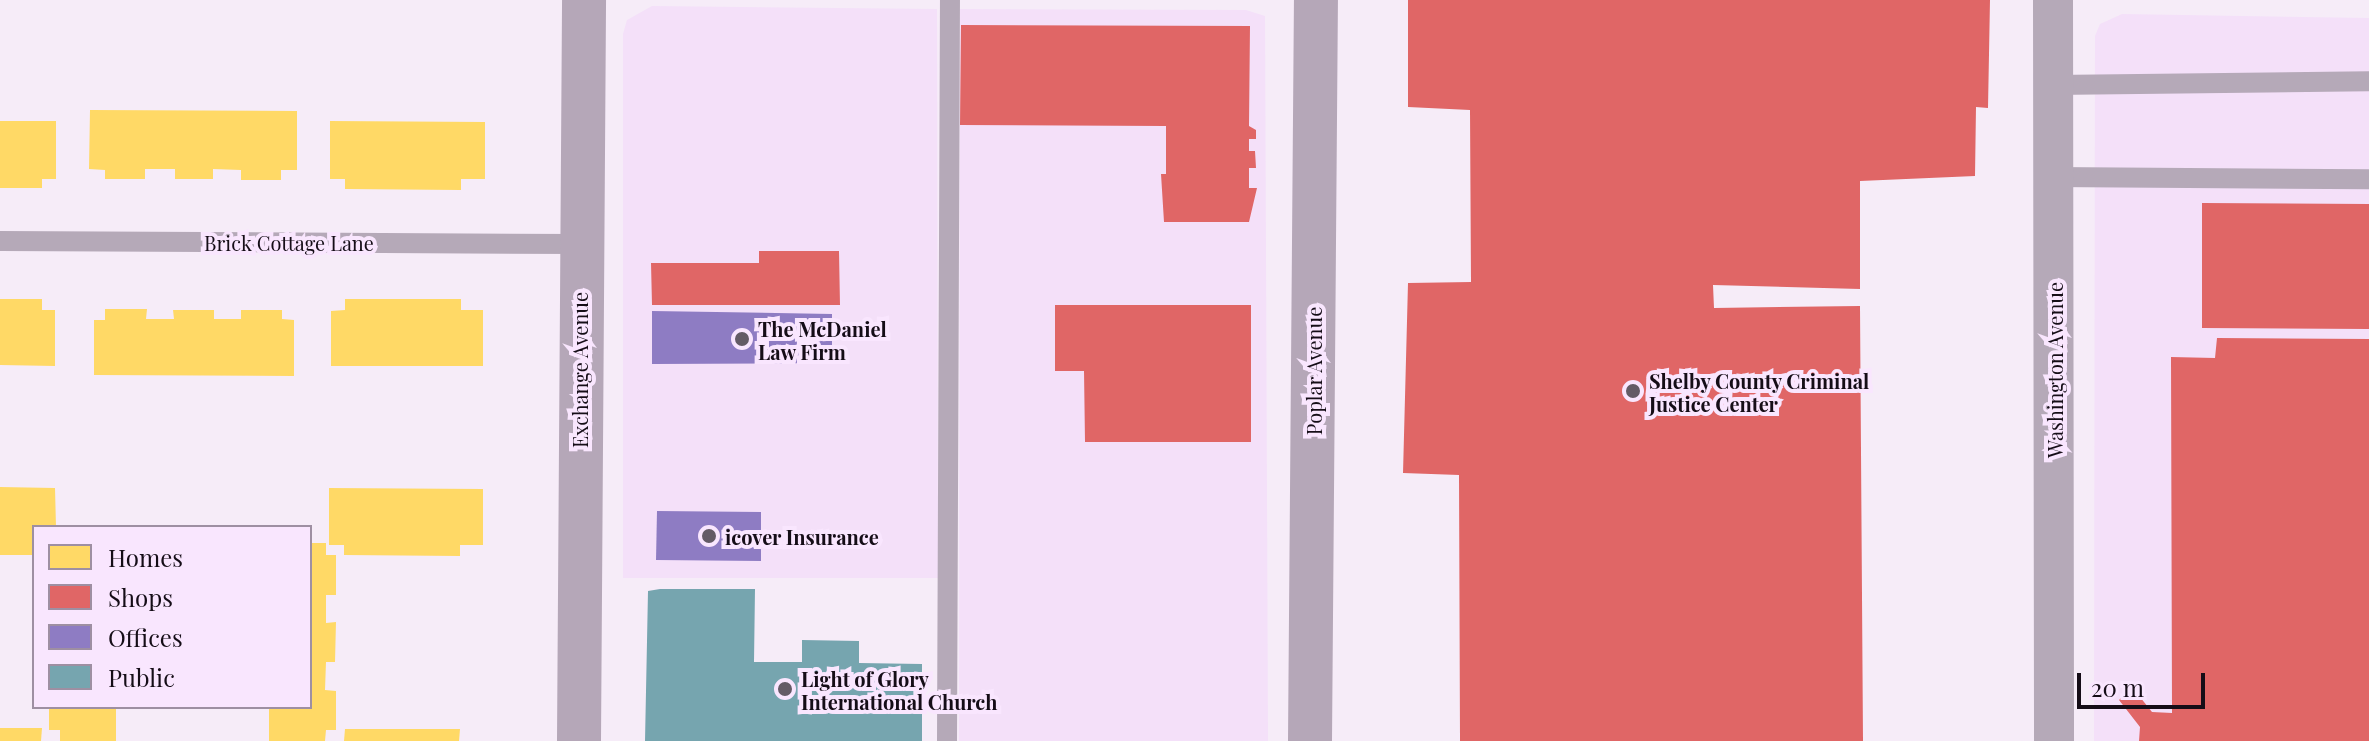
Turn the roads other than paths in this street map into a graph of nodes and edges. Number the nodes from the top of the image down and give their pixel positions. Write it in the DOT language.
graph roads {
  1 [pos="584,0"];
  2 [pos="950,0"];
  3 [pos="1316,0"];
  4 [pos="2053,0"];
  5 [pos="2369,81"];
  6 [pos="2053,85"];
  7 [pos="2053,177"];
  8 [pos="2369,179"];
  9 [pos="0,241"];
  10 [pos="579,244"];
  11 [pos="579,741"];
  12 [pos="947,741"];
  13 [pos="1310,741"];
  14 [pos="2054,741"];
  1 -- 10 [label="street, Exchange Avenue"];
  2 -- 12 [label="lane"];
  3 -- 13 [label="street, Poplar Avenue"];
  4 -- 6 [label="street, Washington Avenue"];
  5 -- 6 [label="lane"];
  6 -- 7 [label="street, Washington Avenue"];
  7 -- 8 [label="lane"];
  7 -- 14 [label="street, Washington Avenue"];
  9 -- 10 [label="lane, Brick Cottage Lane"];
  10 -- 11 [label="street, Exchange Avenue"];
}
